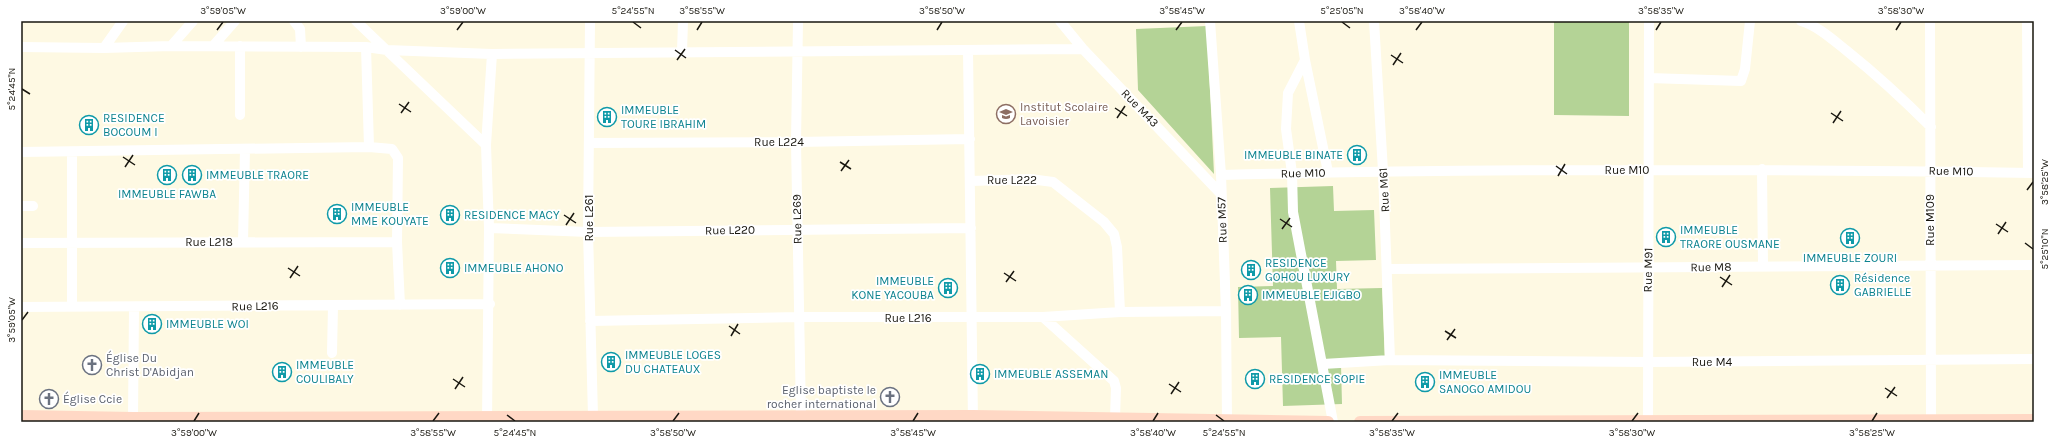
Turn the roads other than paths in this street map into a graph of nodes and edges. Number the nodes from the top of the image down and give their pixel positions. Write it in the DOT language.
graph roads {
  1 [pos="123,21"];
  2 [pos="193,21"];
  3 [pos="235,21"];
  4 [pos="294,21"];
  5 [pos="356,21"];
  6 [pos="590,21"];
  7 [pos="682,21"];
  8 [pos="798,21"];
  9 [pos="1060,21"];
  10 [pos="1210,21"];
  11 [pos="1299,21"];
  12 [pos="1374,21"];
  13 [pos="1649,21"];
  14 [pos="1750,21"];
  15 [pos="1801,21"];
  16 [pos="1930,21"];
  17 [pos="2027,21"];
  18 [pos="171,46"];
  19 [pos="212,46"];
  20 [pos="240,46"];
  21 [pos="301,47"];
  22 [pos="366,47"];
  23 [pos="21,48"];
  24 [pos="104,48"];
  25 [pos="1083,49"];
  26 [pos="387,50"];
  27 [pos="968,50"];
  28 [pos="797,51"];
  29 [pos="682,52"];
  30 [pos="589,53"];
  31 [pos="492,54"];
  32 [pos="1305,60"];
  33 [pos="1649,78"];
  34 [pos="240,115"];
  35 [pos="1931,127"];
  36 [pos="970,139"];
  37 [pos="796,142"];
  38 [pos="589,143"];
  39 [pos="486,145"];
  40 [pos="369,147"];
  41 [pos="245,149"];
  42 [pos="21,152"];
  43 [pos="72,153"];
  44 [pos="1762,169"];
  45 [pos="1650,170"];
  46 [pos="1383,171"];
  47 [pos="1930,171"];
  48 [pos="1328,172"];
  49 [pos="1292,173"];
  50 [pos="2031,173"];
  51 [pos="1221,175"];
  52 [pos="971,181"];
  53 [pos="1221,194"];
  54 [pos="21,206"];
  55 [pos="33,206"];
  56 [pos="489,228"];
  57 [pos="971,228"];
  58 [pos="797,229"];
  59 [pos="588,232"];
  60 [pos="243,242"];
  61 [pos="397,242"];
  62 [pos="21,243"];
  63 [pos="71,243"];
  64 [pos="1930,265"];
  65 [pos="2034,265"];
  66 [pos="1763,266"];
  67 [pos="1648,268"];
  68 [pos="1387,270"];
  69 [pos="490,304"];
  70 [pos="400,305"];
  71 [pos="333,306"];
  72 [pos="21,307"];
  73 [pos="72,307"];
  74 [pos="134,307"];
  75 [pos="1226,311"];
  76 [pos="1120,312"];
  77 [pos="798,317"];
  78 [pos="1043,317"];
  79 [pos="971,318"];
  80 [pos="590,321"];
  81 [pos="332,353"];
  82 [pos="2034,359"];
  83 [pos="1390,360"];
  84 [pos="1931,361"];
  85 [pos="1648,362"];
  86 [pos="1324,364"];
  87 [pos="21,416"];
  88 [pos="593,416"];
  89 [pos="801,416"];
  90 [pos="133,418"];
  91 [pos="1115,418"];
  92 [pos="487,419"];
  93 [pos="973,419"];
  94 [pos="1931,419"];
  95 [pos="2034,420"];
  96 [pos="1227,421"];
  97 [pos="1648,421"];
  98 [pos="1328,422"];
  99 [pos="1333,422"];
  100 [pos="1360,422"];
  1 -- 24 [label="street"];
  2 -- 18 [label="street"];
  3 -- 19 [label="street"];
  4 -- 21 [label="street"];
  5 -- 26 [label="street"];
  6 -- 30 [label="street, Rue L261"];
  7 -- 29 [label="street"];
  8 -- 28 [label="street, Rue L269"];
  9 -- 25 [label="street, Rue M43"];
  10 -- 51 [label="street, Rue M57"];
  11 -- 32 [label="street"];
  12 -- 46 [label="street, Rue M61"];
  13 -- 33 [label="street, Rue M91"];
  14 -- 33 [label="street"];
  15 -- 35 [label="street"];
  16 -- 35 [label="street, Rue M109"];
  17 -- 50 [label="street"];
  18 -- 19 [label="street"];
  18 -- 24 [label="street"];
  19 -- 20 [label="street"];
  20 -- 21 [label="street"];
  20 -- 34 [label="street"];
  21 -- 22 [label="street"];
  22 -- 26 [label="street"];
  22 -- 40 [label="street"];
  23 -- 24 [label="street"];
  25 -- 27 [label="street"];
  25 -- 53 [label="street, Rue M43"];
  26 -- 31 [label="street"];
  26 -- 39 [label="street"];
  27 -- 28 [label="street"];
  27 -- 36 [label="street"];
  28 -- 29 [label="street"];
  28 -- 37 [label="street, Rue L269"];
  29 -- 30 [label="street"];
  30 -- 31 [label="street"];
  30 -- 38 [label="street, Rue L261"];
  31 -- 39 [label="street"];
  32 -- 48 [label="street"];
  32 -- 49 [label="street"];
  33 -- 45 [label="street, Rue M91"];
  35 -- 47 [label="street, Rue M109"];
  36 -- 37 [label="street, Rue L224"];
  36 -- 52 [label="street"];
  37 -- 38 [label="street, Rue L224"];
  37 -- 58 [label="street, Rue L269"];
  38 -- 59 [label="street, Rue L261"];
  39 -- 56 [label="street"];
  40 -- 41 [label="street"];
  40 -- 61 [label="street"];
  41 -- 43 [label="street"];
  41 -- 60 [label="street"];
  42 -- 43 [label="street"];
  43 -- 63 [label="street"];
  44 -- 45 [label="street, Rue M10"];
  44 -- 47 [label="street, Rue M10"];
  44 -- 66 [label="street"];
  45 -- 46 [label="street, Rue M10"];
  45 -- 67 [label="street, Rue M91"];
  46 -- 48 [label="street, Rue M10"];
  46 -- 68 [label="street, Rue M61"];
  47 -- 50 [label="street, Rue M10"];
  47 -- 64 [label="street, Rue M109"];
  48 -- 49 [label="street, Rue M10"];
  49 -- 51 [label="street, Rue M10"];
  49 -- 86 [label="street"];
  51 -- 53 [label="street, Rue M57"];
  52 -- 57 [label="street"];
  52 -- 76 [label="street, Rue L222"];
  53 -- 75 [label="street, Rue M57"];
  54 -- 55 [label="street"];
  56 -- 59 [label="street, Rue L220"];
  56 -- 69 [label="street"];
  57 -- 58 [label="street, Rue L220"];
  57 -- 79 [label="street"];
  58 -- 59 [label="street, Rue L220"];
  58 -- 77 [label="street, Rue L269"];
  59 -- 80 [label="street, Rue L261"];
  60 -- 61 [label="street, Rue L218"];
  60 -- 63 [label="street, Rue L218"];
  61 -- 70 [label="street"];
  62 -- 63 [label="street, Rue L218"];
  63 -- 73 [label="street"];
  64 -- 65 [label="street, Rue M8"];
  64 -- 66 [label="street, Rue M8"];
  64 -- 84 [label="street, Rue M109"];
  66 -- 67 [label="street, Rue M8"];
  67 -- 68 [label="street, Rue M8"];
  67 -- 85 [label="street, Rue M91"];
  68 -- 83 [label="street, Rue M61"];
  69 -- 70 [label="street, Rue L216"];
  69 -- 92 [label="street"];
  70 -- 71 [label="street, Rue L216"];
  71 -- 74 [label="street, Rue L216"];
  71 -- 81 [label="street"];
  72 -- 73 [label="street, Rue L216"];
  73 -- 74 [label="street, Rue L216"];
  74 -- 90 [label="street"];
  75 -- 76 [label="street, Rue L216"];
  75 -- 96 [label="street, Rue M57"];
  76 -- 78 [label="street, Rue L216"];
  77 -- 79 [label="street, Rue L216"];
  77 -- 80 [label="street, Rue L216"];
  77 -- 89 [label="street, Rue L269"];
  78 -- 79 [label="street, Rue L216"];
  78 -- 91 [label="street"];
  79 -- 93 [label="street"];
  80 -- 88 [label="street, Rue L261"];
  82 -- 84 [label="street, Rue M4"];
  83 -- 85 [label="street, Rue M4"];
  83 -- 86 [label="street, Rue M4"];
  84 -- 85 [label="street, Rue M4"];
  84 -- 94 [label="street, Rue M109"];
  85 -- 97 [label="street, Rue M91"];
  86 -- 99 [label="street"];
  87 -- 90 [label="main road"];
  88 -- 89 [label="main road"];
  88 -- 92 [label="main road"];
  89 -- 93 [label="main road"];
  90 -- 92 [label="main road"];
  91 -- 93 [label="main road"];
  91 -- 96 [label="main road"];
  94 -- 95 [label="main road"];
  94 -- 97 [label="main road"];
  96 -- 98 [label="main road"];
  97 -- 100 [label="main road"];
}
